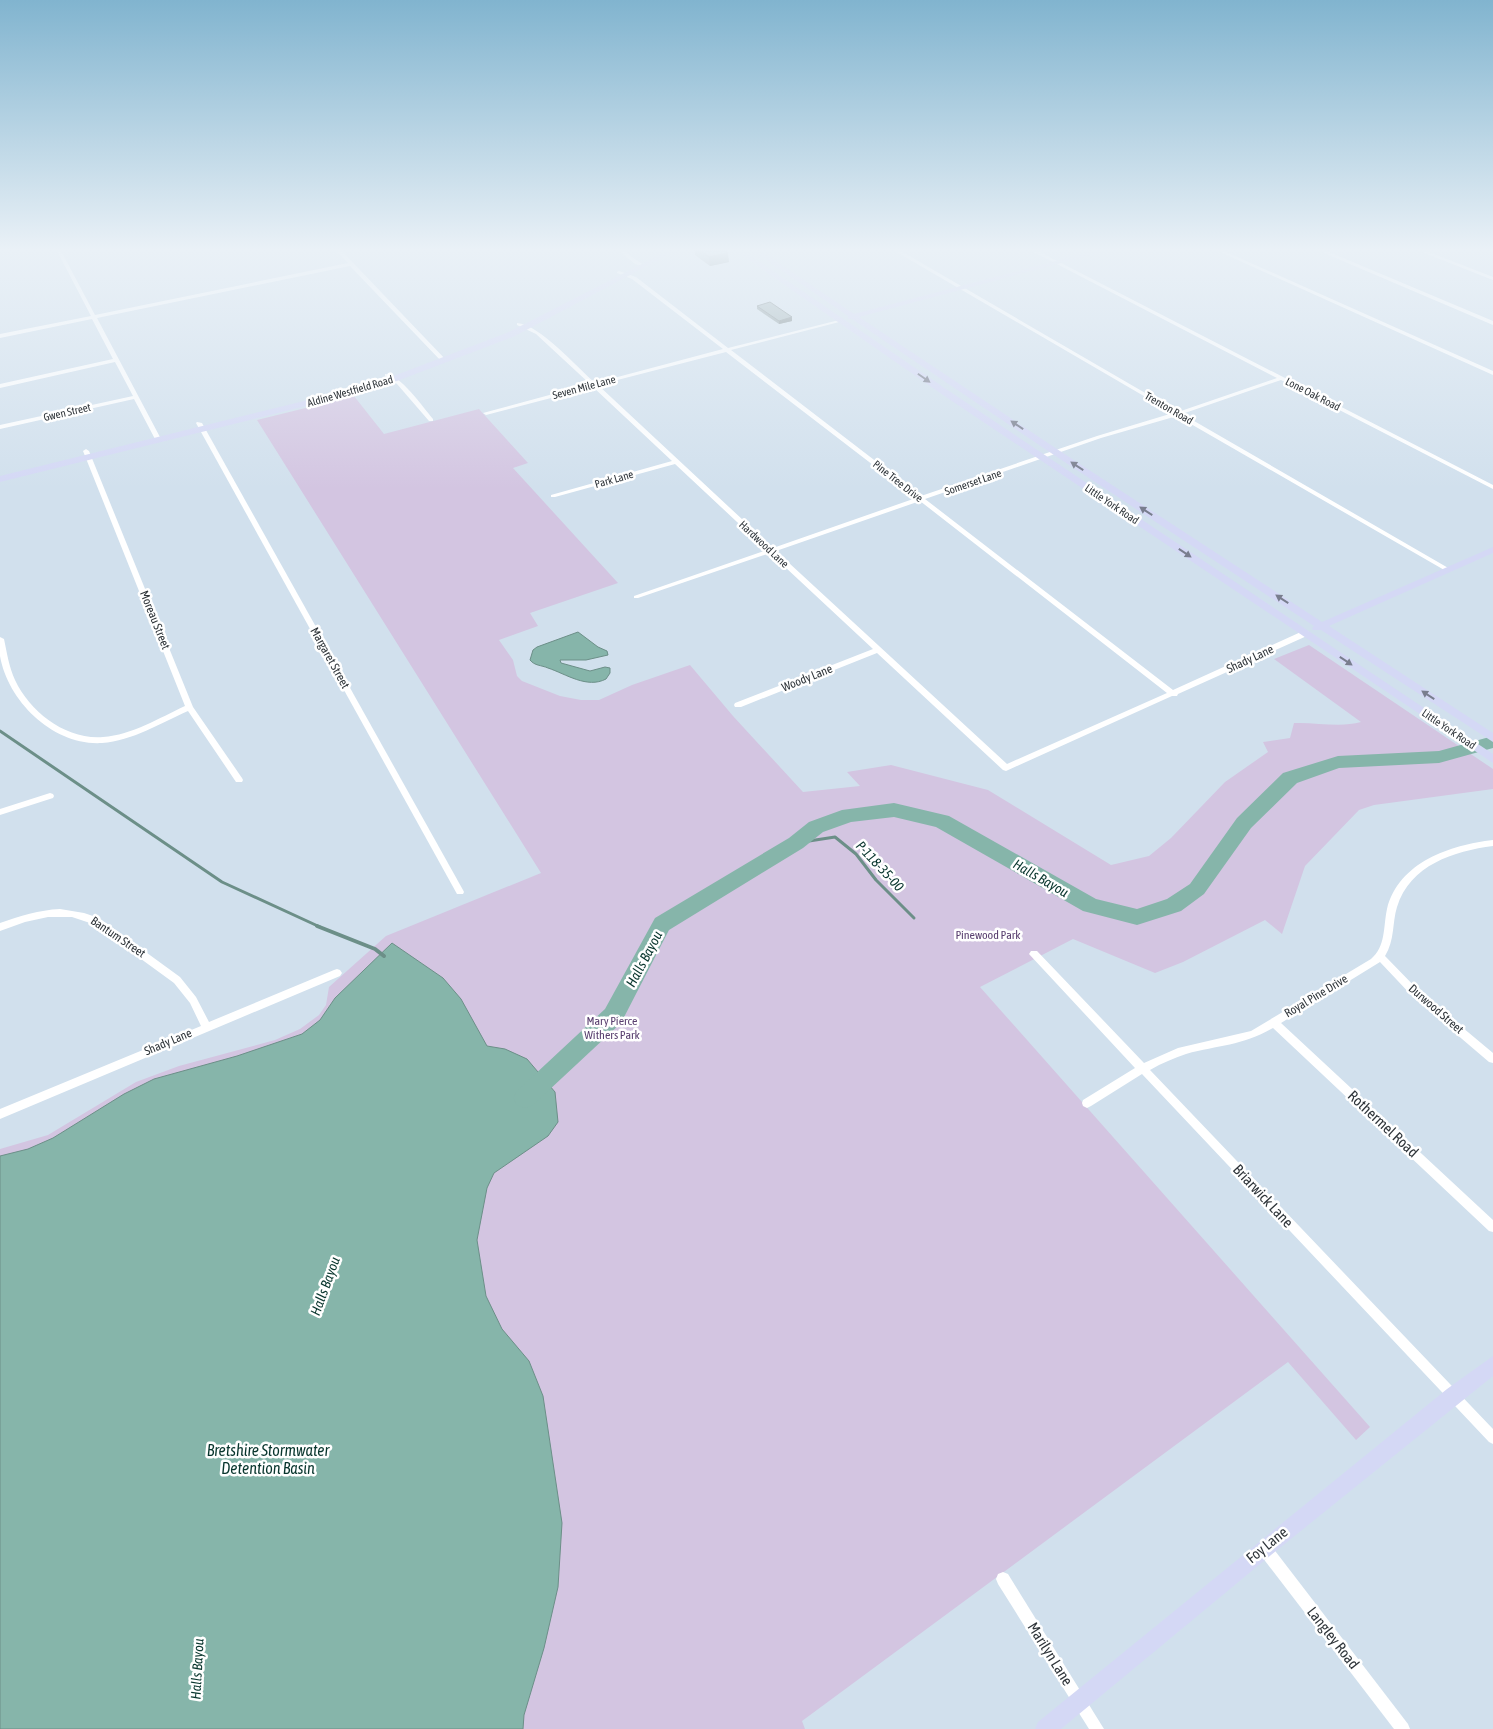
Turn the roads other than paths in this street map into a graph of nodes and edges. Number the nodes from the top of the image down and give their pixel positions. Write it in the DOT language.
graph roads {
  1 [pos="39,328"];
  2 [pos="99,328"];
  3 [pos="412,328"];
  4 [pos="516,328"];
  5 [pos="527,328"];
  6 [pos="698,328"];
  7 [pos="812,328"];
  8 [pos="852,328"];
  9 [pos="872,328"];
  10 [pos="1028,328"];
  11 [pos="1184,328"];
  12 [pos="1392,328"];
  13 [pos="0,336"];
  14 [pos="727,350"];
  15 [pos="442,359"];
  16 [pos="116,360"];
  17 [pos="1493,373"];
  18 [pos="390,377"];
  19 [pos="1282,378"];
  20 [pos="593,385"];
  21 [pos="0,386"];
  22 [pos="135,397"];
  23 [pos="486,412"];
  24 [pos="1179,414"];
  25 [pos="431,420"];
  26 [pos="200,426"];
  27 [pos="0,427"];
  28 [pos="156,437"];
  29 [pos="1057,453"];
  30 [pos="87,454"];
  31 [pos="1042,458"];
  32 [pos="675,462"];
  33 [pos="0,472"];
  34 [pos="0,479"];
  35 [pos="1493,487"];
  36 [pos="553,496"];
  37 [pos="922,500"];
  38 [pos="1493,550"];
  39 [pos="771,551"];
  40 [pos="1448,570"];
  41 [pos="636,597"];
  42 [pos="1323,626"];
  43 [pos="1306,633"];
  44 [pos="0,639"];
  45 [pos="877,650"];
  46 [pos="1174,694"];
  47 [pos="738,705"];
  48 [pos="189,707"];
  49 [pos="1493,738"];
  50 [pos="1493,759"];
  51 [pos="1006,768"];
  52 [pos="239,780"];
  53 [pos="50,796"];
  54 [pos="0,812"];
  55 [pos="1493,843"];
  56 [pos="460,892"];
  57 [pos="0,927"];
  58 [pos="1034,954"];
  59 [pos="1381,957"];
  60 [pos="336,972"];
  61 [pos="1273,1022"];
  62 [pos="206,1026"];
  63 [pos="1493,1059"];
  64 [pos="1143,1069"];
  65 [pos="1088,1103"];
  66 [pos="0,1114"];
  67 [pos="1493,1227"];
  68 [pos="1493,1365"];
  69 [pos="1452,1395"];
  70 [pos="1493,1438"];
  71 [pos="1264,1548"];
  72 [pos="1003,1578"];
  73 [pos="1079,1701"];
  74 [pos="1045,1729"];
  75 [pos="1097,1729"];
  76 [pos="1403,1729"];
  1 -- 13 [label="street"];
  2 -- 16 [label="street"];
  3 -- 15 [label="street"];
  4 -- 15 [label="main road, Aldine Westfield Road"];
  5 -- 20 [label="street, Hardwood Lane"];
  6 -- 14 [label="street, Pine Tree Drive"];
  7 -- 14 [label="street, Seven Mile Lane"];
  8 -- 31 [label="main road, Little York Road, one-way"];
  29 -- 9 [label="main road, Little York Road, one-way"];
  10 -- 24 [label="street, Trenton Road"];
  11 -- 19 [label="street, Lone Oak Road"];
  12 -- 17 [label="street"];
  14 -- 20 [label="street, Seven Mile Lane"];
  14 -- 37 [label="street, Pine Tree Drive"];
  15 -- 18 [label="main road, Aldine Westfield Road"];
  16 -- 21 [label="street"];
  16 -- 22 [label="street"];
  18 -- 25 [label="street"];
  18 -- 26 [label="main road, Aldine Westfield Road"];
  19 -- 24 [label="street, Somerset Lane"];
  19 -- 35 [label="street, Lone Oak Road"];
  20 -- 23 [label="street, Seven Mile Lane"];
  20 -- 32 [label="street, Hardwood Lane"];
  22 -- 27 [label="street, Gwen Street"];
  22 -- 28 [label="street"];
  24 -- 29 [label="street, Somerset Lane"];
  24 -- 40 [label="street, Trenton Road"];
  26 -- 28 [label="main road, Aldine Westfield Road"];
  26 -- 56 [label="street, Margaret Street"];
  28 -- 30 [label="main road, Aldine Westfield Road"];
  29 -- 31 [label="street, Somerset Lane"];
  42 -- 29 [label="main road, Little York Road, one-way"];
  30 -- 33 [label="main road, Aldine Westfield Road"];
  30 -- 34 [label="main road, Aldine Westfield Road"];
  30 -- 48 [label="street, Moreau Street"];
  31 -- 37 [label="street, Somerset Lane"];
  31 -- 43 [label="main road, Little York Road, one-way"];
  32 -- 36 [label="street, Park Lane"];
  32 -- 39 [label="street, Hardwood Lane"];
  37 -- 39 [label="street, Somerset Lane"];
  37 -- 46 [label="street, Pine Tree Drive"];
  38 -- 40 [label="main road, Shady Lane"];
  39 -- 41 [label="street, Somerset Lane"];
  39 -- 45 [label="street, Hardwood Lane"];
  40 -- 42 [label="main road, Shady Lane"];
  42 -- 43 [label="main road, Shady Lane"];
  49 -- 42 [label="main road, Little York Road, one-way"];
  43 -- 46 [label="street, Shady Lane"];
  43 -- 50 [label="main road, Little York Road, one-way"];
  44 -- 48 [label="street"];
  45 -- 47 [label="street, Woody Lane"];
  45 -- 51 [label="street, Hardwood Lane"];
  46 -- 51 [label="street, Shady Lane"];
  48 -- 52 [label="street, Moreau Street"];
  53 -- 54 [label="street"];
  55 -- 59 [label="street"];
  57 -- 62 [label="street, Bantum Street"];
  58 -- 64 [label="street, Briarwick Lane"];
  59 -- 61 [label="street, Royal Pine Drive"];
  59 -- 63 [label="street, Durwood Street"];
  60 -- 62 [label="street, Shady Lane"];
  61 -- 64 [label="street, Royal Pine Drive"];
  61 -- 67 [label="street, Rothermel Road"];
  62 -- 66 [label="street, Shady Lane"];
  64 -- 65 [label="street, Royal Pine Drive"];
  64 -- 69 [label="street, Briarwick Lane"];
  68 -- 69 [label="main road, Foy Lane"];
  69 -- 70 [label="street, Briarwick Lane"];
  69 -- 71 [label="main road, Foy Lane"];
  71 -- 73 [label="main road, Foy Lane"];
  71 -- 76 [label="street, Langley Road"];
  72 -- 73 [label="street, Marilyn Lane"];
  73 -- 74 [label="main road, Foy Lane"];
  73 -- 75 [label="street, Marilyn Lane"];
}
